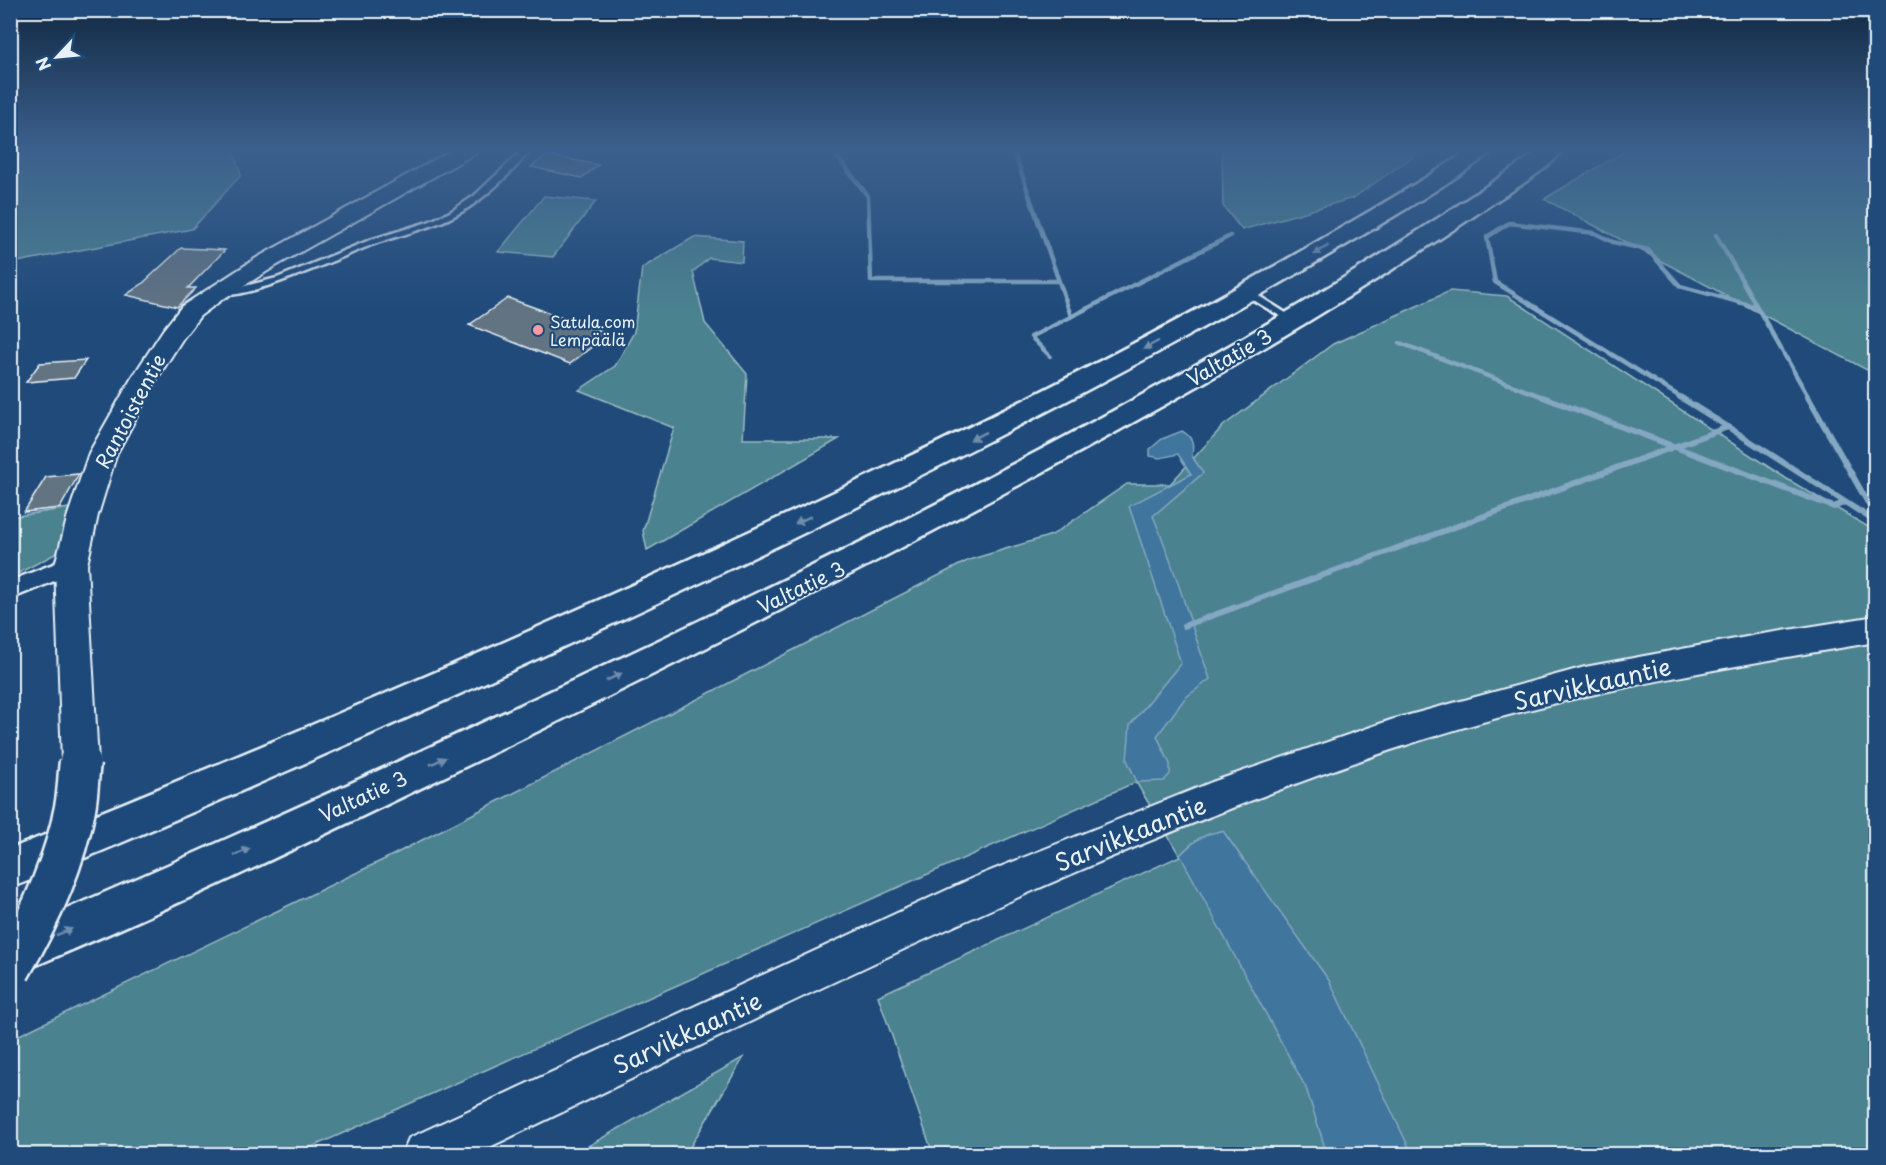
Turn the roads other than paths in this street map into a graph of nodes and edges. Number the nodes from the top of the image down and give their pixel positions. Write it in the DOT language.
graph roads {
  1 [pos="371,203"];
  2 [pos="469,203"];
  3 [pos="1395,203"];
  4 [pos="1476,203"];
  5 [pos="1248,293"];
  6 [pos="214,294"];
  7 [pos="1293,321"];
  8 [pos="71,565"];
  9 [pos="10,591"];
  10 [pos="1875,629"];
  11 [pos="10,869"];
  12 [pos="10,955"];
  13 [pos="10,969"];
  14 [pos="425,1155"];
  1 -- 6 [label="street, Rantoistentie"];
  2 -- 6 [label="lane"];
  3 -- 5 [label="highway, one-way"];
  4 -- 7 [label="highway, Valtatie 3"];
  5 -- 7 [label="lane"];
  5 -- 11 [label="highway, one-way"];
  6 -- 8 [label="street, Rantoistentie"];
  12 -- 7 [label="highway, Valtatie 3, one-way"];
  8 -- 9 [label="street"];
  8 -- 13 [label="street, Rantoistentie, bridge"];
  10 -- 14 [label="street, Sarvikkaantie"];
}
